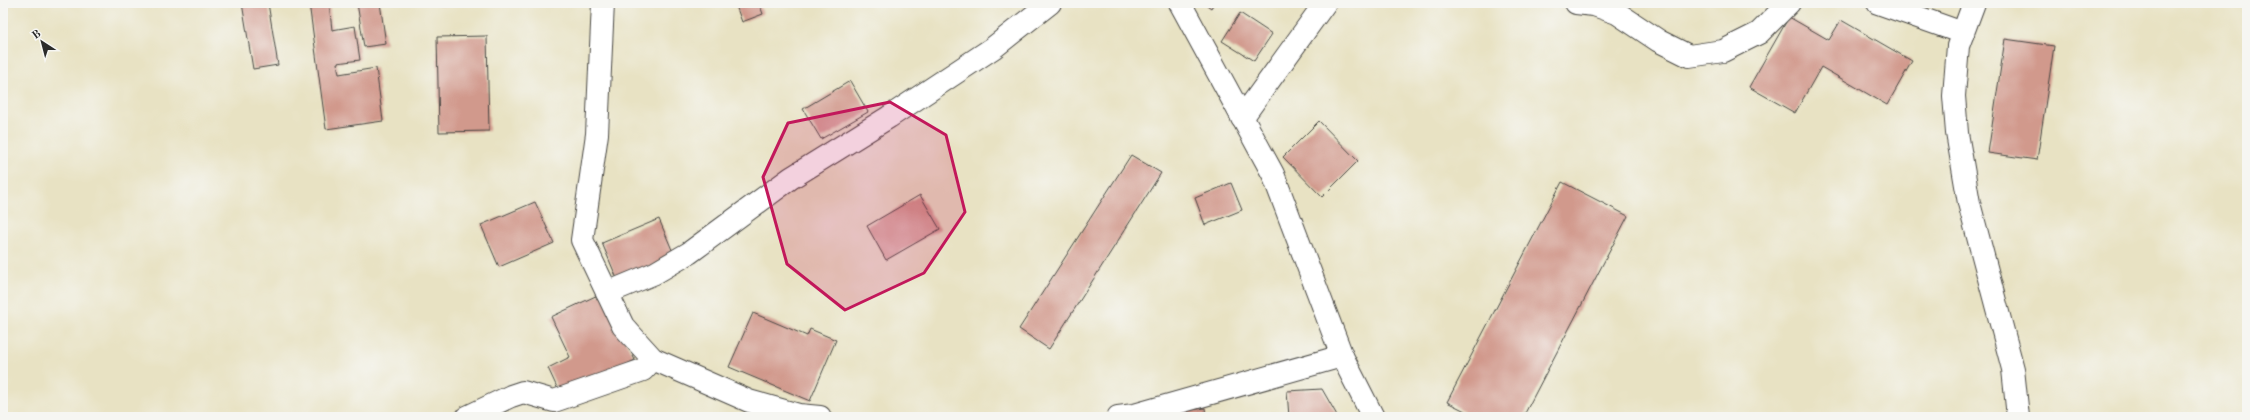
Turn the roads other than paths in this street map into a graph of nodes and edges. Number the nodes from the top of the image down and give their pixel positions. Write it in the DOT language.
graph roads {
  1 [pos="603,3"];
  2 [pos="1050,3"];
  3 [pos="1180,3"];
  4 [pos="1325,3"];
  5 [pos="1576,3"];
  6 [pos="1789,3"];
  7 [pos="1878,3"];
  8 [pos="1974,3"];
  9 [pos="1963,33"];
  10 [pos="1242,118"];
  11 [pos="607,293"];
  12 [pos="1342,356"];
  13 [pos="652,359"];
  14 [pos="466,417"];
  15 [pos="820,417"];
  16 [pos="1118,417"];
  17 [pos="1373,417"];
  18 [pos="2018,417"];
  1 -- 11 [label="street"];
  2 -- 11 [label="street"];
  3 -- 10 [label="street"];
  4 -- 10 [label="street"];
  5 -- 6 [label="street"];
  7 -- 9 [label="street"];
  8 -- 9 [label="street"];
  9 -- 18 [label="street"];
  10 -- 12 [label="street"];
  11 -- 13 [label="street"];
  12 -- 16 [label="street"];
  12 -- 17 [label="street"];
  13 -- 14 [label="street"];
  13 -- 15 [label="street"];
}
